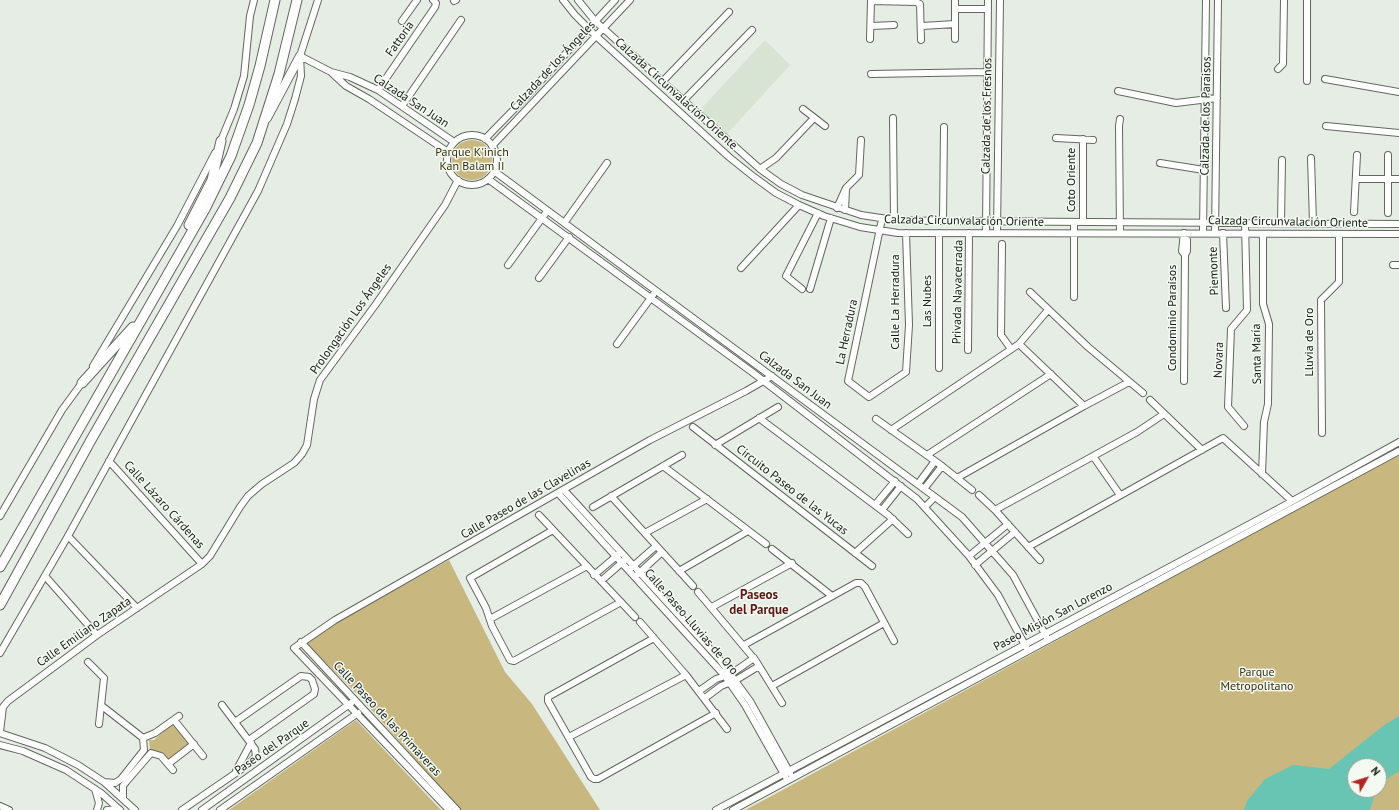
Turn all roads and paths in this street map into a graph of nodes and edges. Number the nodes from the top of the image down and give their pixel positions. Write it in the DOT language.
graph roads {
  1 [pos="254,0"];
  2 [pos="275,0"];
  3 [pos="297,0"];
  4 [pos="318,0"];
  5 [pos="417,0"];
  6 [pos="433,0"];
  7 [pos="563,0"];
  8 [pos="578,0"];
  9 [pos="615,0"];
  10 [pos="630,0"];
  11 [pos="955,0"];
  12 [pos="988,0"];
  13 [pos="1000,0"];
  14 [pos="1206,0"];
  15 [pos="1218,0"];
  16 [pos="1284,0"];
  17 [pos="1307,0"];
  18 [pos="871,1"];
  19 [pos="988,8"];
  20 [pos="955,9"];
  21 [pos="729,12"];
  22 [pos="461,20"];
  23 [pos="402,21"];
  24 [pos="596,21"];
  25 [pos="955,24"];
  26 [pos="894,25"];
  27 [pos="871,26"];
  28 [pos="922,26"];
  29 [pos="603,28"];
  30 [pos="588,29"];
  31 [pos="752,30"];
  32 [pos="596,36"];
  33 [pos="870,39"];
  34 [pos="955,39"];
  35 [pos="922,40"];
  36 [pos="300,56"];
  37 [pos="988,56"];
  38 [pos="999,57"];
  39 [pos="1278,68"];
  40 [pos="331,72"];
  41 [pos="988,72"];
  42 [pos="872,74"];
  43 [pos="1325,79"];
  44 [pos="1307,81"];
  45 [pos="662,82"];
  46 [pos="378,90"];
  47 [pos="1118,91"];
  48 [pos="1399,92"];
  49 [pos="1217,98"];
  50 [pos="1204,99"];
  51 [pos="684,101"];
  52 [pos="402,106"];
  53 [pos="803,109"];
  54 [pos="814,118"];
  55 [pos="893,118"];
  56 [pos="1120,119"];
  57 [pos="263,125"];
  58 [pos="987,125"];
  59 [pos="998,125"];
  60 [pos="825,126"];
  61 [pos="1326,126"];
  62 [pos="944,127"];
  63 [pos="1399,133"];
  64 [pos="725,138"];
  65 [pos="1056,138"];
  66 [pos="485,139"];
  67 [pos="1083,139"];
  68 [pos="860,140"];
  69 [pos="1093,140"];
  70 [pos="221,141"];
  71 [pos="454,142"];
  72 [pos="492,146"];
  73 [pos="717,146"];
  74 [pos="448,152"];
  75 [pos="1357,155"];
  76 [pos="1388,155"];
  77 [pos="776,158"];
  78 [pos="1311,158"];
  79 [pos="1282,160"];
  80 [pos="1160,162"];
  81 [pos="608,163"];
  82 [pos="760,169"];
  83 [pos="1204,170"];
  84 [pos="494,171"];
  85 [pos="766,174"];
  86 [pos="488,179"];
  87 [pos="1357,179"];
  88 [pos="1388,179"];
  89 [pos="1399,179"];
  90 [pos="458,180"];
  91 [pos="846,188"];
  92 [pos="799,205"];
  93 [pos="836,208"];
  94 [pos="548,210"];
  95 [pos="845,210"];
  96 [pos="1354,212"];
  97 [pos="818,213"];
  98 [pos="1388,213"];
  99 [pos="542,218"];
  100 [pos="831,218"];
  101 [pos="882,219"];
  102 [pos="894,220"];
  103 [pos="564,222"];
  104 [pos="943,222"];
  105 [pos="986,222"];
  106 [pos="998,222"];
  107 [pos="1074,222"];
  108 [pos="1083,222"];
  109 [pos="1121,222"];
  110 [pos="1204,222"];
  111 [pos="1216,222"];
  112 [pos="1245,222"];
  113 [pos="1304,222"];
  114 [pos="1281,223"];
  115 [pos="1313,223"];
  116 [pos="1396,224"];
  117 [pos="880,231"];
  118 [pos="906,233"];
  119 [pos="939,233"];
  120 [pos="969,233"];
  121 [pos="986,233"];
  122 [pos="997,233"];
  123 [pos="1075,233"];
  124 [pos="1120,233"];
  125 [pos="1186,233"];
  126 [pos="1203,233"];
  127 [pos="1216,233"];
  128 [pos="1223,233"];
  129 [pos="1246,234"];
  130 [pos="1263,234"];
  131 [pos="1304,234"];
  132 [pos="1396,234"];
  133 [pos="1339,235"];
  134 [pos="569,237"];
  135 [pos="1002,244"];
  136 [pos="508,265"];
  137 [pos="742,268"];
  138 [pos="539,278"];
  139 [pos="164,280"];
  140 [pos="802,289"];
  141 [pos="810,289"];
  142 [pos="656,290"];
  143 [pos="1030,292"];
  144 [pos="1074,297"];
  145 [pos="651,298"];
  146 [pos="1226,308"];
  147 [pos="1048,310"];
  148 [pos="143,317"];
  149 [pos="618,344"];
  150 [pos="1019,344"];
  151 [pos="1011,349"];
  152 [pos="968,350"];
  153 [pos="939,368"];
  154 [pos="906,372"];
  155 [pos="1051,374"];
  156 [pos="772,376"];
  157 [pos="764,381"];
  158 [pos="1184,381"];
  159 [pos="1129,382"];
  160 [pos="82,383"];
  161 [pos="1143,393"];
  162 [pos="1150,400"];
  163 [pos="1084,406"];
  164 [pos="778,408"];
  165 [pos="1164,414"];
  166 [pos="759,418"];
  167 [pos="876,419"];
  168 [pos="1244,426"];
  169 [pos="693,427"];
  170 [pos="891,430"];
  171 [pos="1322,433"];
  172 [pos="858,440"];
  173 [pos="1399,442"];
  174 [pos="715,445"];
  175 [pos="852,449"];
  176 [pos="1202,450"];
  177 [pos="1399,451"];
  178 [pos="682,455"];
  179 [pos="927,455"];
  180 [pos="1093,456"];
  181 [pos="109,461"];
  182 [pos="935,461"];
  183 [pos="663,466"];
  184 [pos="942,466"];
  185 [pos="1262,474"];
  186 [pos="957,478"];
  187 [pos="895,482"];
  188 [pos="918,484"];
  189 [pos="901,486"];
  190 [pos="924,489"];
  191 [pos="564,490"];
  192 [pos="972,490"];
  193 [pos="558,493"];
  194 [pos="1120,495"];
  195 [pos="611,496"];
  196 [pos="979,496"];
  197 [pos="935,497"];
  198 [pos="707,499"];
  199 [pos="1292,501"];
  200 [pos="875,505"];
  201 [pos="593,506"];
  202 [pos="925,507"];
  203 [pos="882,510"];
  204 [pos="995,510"];
  205 [pos="539,515"];
  206 [pos="0,516"];
  207 [pos="893,519"];
  208 [pos="1008,524"];
  209 [pos="553,530"];
  210 [pos="748,531"];
  211 [pos="1015,532"];
  212 [pos="645,533"];
  213 [pos="908,534"];
  214 [pos="68,536"];
  215 [pos="985,542"];
  216 [pos="766,544"];
  217 [pos="656,546"];
  218 [pos="1028,547"];
  219 [pos="772,549"];
  220 [pos="993,550"];
  221 [pos="662,552"];
  222 [pos="855,553"];
  223 [pos="619,554"];
  224 [pos="969,556"];
  225 [pos="628,558"];
  226 [pos="1040,560"];
  227 [pos="622,562"];
  228 [pos="792,563"];
  229 [pos="202,564"];
  230 [pos="634,565"];
  231 [pos="975,565"];
  232 [pos="586,566"];
  233 [pos="872,566"];
  234 [pos="0,567"];
  235 [pos="629,570"];
  236 [pos="679,570"];
  237 [pos="641,572"];
  238 [pos="594,574"];
  239 [pos="45,576"];
  240 [pos="636,577"];
  241 [pos="601,581"];
  242 [pos="693,586"];
  243 [pos="698,592"];
  244 [pos="832,596"];
  245 [pos="621,602"];
  246 [pos="0,605"];
  247 [pos="712,607"];
  248 [pos="137,608"];
  249 [pos="635,617"];
  250 [pos="490,619"];
  251 [pos="640,622"];
  252 [pos="884,623"];
  253 [pos="97,635"];
  254 [pos="1046,636"];
  255 [pos="654,638"];
  256 [pos="894,641"];
  257 [pos="301,642"];
  258 [pos="1024,644"];
  259 [pos="744,645"];
  260 [pos="294,648"];
  261 [pos="1027,650"];
  262 [pos="0,653"];
  263 [pos="754,658"];
  264 [pos="88,662"];
  265 [pos="759,666"];
  266 [pos="731,674"];
  267 [pos="686,675"];
  268 [pos="725,676"];
  269 [pos="736,680"];
  270 [pos="729,682"];
  271 [pos="772,686"];
  272 [pos="699,691"];
  273 [pos="705,698"];
  274 [pos="354,701"];
  275 [pos="782,703"];
  276 [pos="222,705"];
  277 [pos="102,706"];
  278 [pos="348,706"];
  279 [pos="362,710"];
  280 [pos="716,713"];
  281 [pos="357,715"];
  282 [pos="235,722"];
  283 [pos="99,724"];
  284 [pos="727,729"];
  285 [pos="0,733"];
  286 [pos="569,737"];
  287 [pos="17,738"];
  288 [pos="143,738"];
  289 [pos="250,742"];
  290 [pos="194,744"];
  291 [pos="0,745"];
  292 [pos="12,747"];
  293 [pos="203,756"];
  294 [pos="70,760"];
  295 [pos="168,764"];
  296 [pos="66,770"];
  297 [pos="173,770"];
  298 [pos="256,772"];
  299 [pos="787,772"];
  300 [pos="791,779"];
  301 [pos="263,781"];
  302 [pos="104,782"];
  303 [pos="95,789"];
  304 [pos="123,798"];
  305 [pos="0,806"];
  306 [pos="120,809"];
  307 [pos="9,810"];
  308 [pos="97,810"];
  309 [pos="107,810"];
  310 [pos="135,810"];
  311 [pos="182,810"];
  312 [pos="202,810"];
  313 [pos="220,810"];
  314 [pos="449,810"];
  315 [pos="457,810"];
  316 [pos="716,810"];
  317 [pos="733,810"];
  1 -- 70 [label="street"];
  2 -- 139 [label="highway"];
  3 -- 57 [label="highway"];
  4 -- 36 [label="street"];
  5 -- 23 [label="street, Fattoria"];
  6 -- 46 [label="street, Fattoria"];
  7 -- 30 [label="street, Calzada Circunvalación Oriente"];
  8 -- 24 [label="street, Calzada Circunvalación Oriente"];
  9 -- 24 [label="street, Calzada de los Ángeles"];
  10 -- 29 [label="street, Calzada de los Ángeles"];
  11 -- 20 [label="street"];
  12 -- 19 [label="street, Calzada de los Fresnos"];
  13 -- 38 [label="street, Calzada de los Fresnos"];
  14 -- 50 [label="street, Calzada de los Paraisos"];
  15 -- 49 [label="street, Calzada de los Paraisos"];
  16 -- 39 [label="street"];
  17 -- 44 [label="street"];
  18 -- 27 [label="street"];
  18 -- 28 [label="street"];
  19 -- 20 [label="street"];
  19 -- 37 [label="street, Calzada de los Fresnos"];
  20 -- 25 [label="street"];
  21 -- 45 [label="street"];
  22 -- 52 [label="street"];
  24 -- 29 [label="street, Calzada Circunvalación Oriente"];
  24 -- 30 [label="street, Calzada de los Ángeles"];
  25 -- 28 [label="street"];
  25 -- 34 [label="street"];
  26 -- 27 [label="street"];
  27 -- 33 [label="street"];
  28 -- 35 [label="street"];
  29 -- 32 [label="street, Calzada de los Ángeles"];
  29 -- 45 [label="street, Calzada Circunvalación Oriente"];
  30 -- 32 [label="street, Calzada Circunvalación Oriente"];
  30 -- 66 [label="street, Calzada de los Ángeles"];
  31 -- 51 [label="street"];
  32 -- 72 [label="street, Calzada de los Ángeles"];
  32 -- 73 [label="street, Calzada Circunvalación Oriente"];
  36 -- 40 [label="street, Calzada San Juan"];
  36 -- 57 [label="main road"];
  36 -- 181 [label="street"];
  37 -- 38 [label="street"];
  37 -- 41 [label="street, Calzada de los Fresnos"];
  38 -- 59 [label="street, Calzada de los Fresnos"];
  40 -- 46 [label="street, Calzada San Juan"];
  40 -- 74 [label="street, Calzada San Juan"];
  41 -- 42 [label="street"];
  41 -- 58 [label="street, Calzada de los Fresnos"];
  43 -- 48 [label="street"];
  45 -- 51 [label="street, Calzada Circunvalación Oriente"];
  46 -- 52 [label="street, Calzada San Juan"];
  47 -- 50 [label="street"];
  49 -- 50 [label="street"];
  49 -- 111 [label="street, Calzada de los Paraisos"];
  50 -- 83 [label="street, Calzada de los Paraisos"];
  51 -- 64 [label="street, Calzada Circunvalación Oriente"];
  52 -- 71 [label="street, Calzada San Juan"];
  53 -- 54 [label="street"];
  54 -- 60 [label="street"];
  54 -- 77 [label="street"];
  55 -- 102 [label="street"];
  56 -- 109 [label="street"];
  57 -- 246 [label="highway"];
  58 -- 59 [label="street"];
  58 -- 105 [label="street, Calzada de los Fresnos"];
  59 -- 106 [label="street, Calzada de los Fresnos"];
  61 -- 63 [label="street"];
  62 -- 104 [label="street"];
  64 -- 73 [label="street"];
  64 -- 82 [label="street, Calzada Circunvalación Oriente"];
  65 -- 67 [label="street"];
  66 -- 71 [label="street"];
  66 -- 72 [label="street"];
  67 -- 69 [label="street"];
  67 -- 108 [label="street, Coto Oriente"];
  68 -- 91 [label="street"];
  70 -- 139 [label="highway"];
  70 -- 160 [label="street"];
  71 -- 74 [label="street"];
  72 -- 84 [label="street"];
  73 -- 92 [label="street, Calzada Circunvalación Oriente"];
  74 -- 90 [label="street"];
  75 -- 87 [label="street"];
  76 -- 88 [label="street"];
  77 -- 82 [label="street"];
  77 -- 85 [label="street"];
  78 -- 115 [label="street"];
  79 -- 114 [label="street"];
  80 -- 83 [label="street"];
  81 -- 103 [label="street"];
  82 -- 85 [label="street, Calzada Circunvalación Oriente"];
  83 -- 110 [label="street, Calzada de los Paraisos"];
  84 -- 86 [label="street"];
  84 -- 94 [label="street, Calzada San Juan"];
  85 -- 93 [label="street, Calzada Circunvalación Oriente"];
  86 -- 90 [label="street"];
  86 -- 99 [label="street, Calzada San Juan"];
  87 -- 88 [label="street"];
  87 -- 96 [label="street"];
  88 -- 89 [label="street"];
  88 -- 98 [label="street"];
  90 -- 229 [label="street, Prolongación Los Ángeles"];
  91 -- 93 [label="street"];
  91 -- 95 [label="street"];
  92 -- 97 [label="street, Calzada Circunvalación Oriente"];
  92 -- 137 [label="street"];
  93 -- 95 [label="street, Calzada Circunvalación Oriente"];
  94 -- 99 [label="street"];
  94 -- 103 [label="street, Calzada San Juan"];
  95 -- 101 [label="street, Calzada Circunvalación Oriente"];
  97 -- 100 [label="street, Calzada Circunvalación Oriente"];
  97 -- 140 [label="street"];
  99 -- 134 [label="street, Calzada San Juan"];
  99 -- 136 [label="street"];
  100 -- 117 [label="street, Calzada Circunvalación Oriente"];
  100 -- 141 [label="street"];
  101 -- 102 [label="street, Calzada Circunvalación Oriente"];
  101 -- 117 [label="street, La Herradura"];
  102 -- 104 [label="street, Calzada Circunvalación Oriente"];
  103 -- 142 [label="street, Calzada San Juan"];
  104 -- 105 [label="street, Calzada Circunvalación Oriente"];
  105 -- 106 [label="street, Calzada Circunvalación Oriente"];
  105 -- 121 [label="street, Calzada de los Fresnos"];
  106 -- 107 [label="street, Calzada Circunvalación Oriente"];
  106 -- 122 [label="street, Calzada de los Fresnos"];
  107 -- 108 [label="street, Calzada Circunvalación Oriente"];
  107 -- 123 [label="street"];
  108 -- 109 [label="street, Calzada Circunvalación Oriente"];
  109 -- 110 [label="street, Calzada Circunvalación Oriente"];
  109 -- 124 [label="street"];
  110 -- 111 [label="street, Calzada Circunvalación Oriente"];
  110 -- 126 [label="street, Calzada de los Paraisos"];
  111 -- 112 [label="street, Calzada Circunvalación Oriente"];
  111 -- 127 [label="street, Calzada de los Paraisos"];
  112 -- 114 [label="street, Calzada Circunvalación Oriente"];
  112 -- 129 [label="street, Novara"];
  113 -- 114 [label="street, Calzada Circunvalación Oriente"];
  113 -- 115 [label="street, Calzada Circunvalación Oriente"];
  113 -- 131 [label="street"];
  115 -- 116 [label="street, Calzada Circunvalación Oriente"];
  116 -- 132 [label="street"];
  117 -- 118 [label="street, Calzada Circunvalación Oriente"];
  117 -- 154 [label="street, La Herradura"];
  118 -- 119 [label="street, Calzada Circunvalación Oriente"];
  118 -- 154 [label="street, Calle La Herradura"];
  119 -- 120 [label="street, Calzada Circunvalación Oriente"];
  119 -- 153 [label="street, Las Nubes"];
  120 -- 121 [label="street, Calzada Circunvalación Oriente"];
  120 -- 152 [label="street, Privada Navacerrada"];
  121 -- 122 [label="street, Calzada Circunvalación Oriente"];
  122 -- 123 [label="street, Calzada Circunvalación Oriente"];
  123 -- 124 [label="street, Calzada Circunvalación Oriente"];
  123 -- 144 [label="street"];
  124 -- 125 [label="street, Calzada Circunvalación Oriente"];
  125 -- 126 [label="street, Calzada Circunvalación Oriente"];
  125 -- 158 [label="street, Condominio Paraísos"];
  126 -- 127 [label="street, Calzada Circunvalación Oriente"];
  127 -- 128 [label="street, Calzada Circunvalación Oriente"];
  128 -- 129 [label="street, Calzada Circunvalación Oriente"];
  128 -- 146 [label="street, Piemonte"];
  129 -- 130 [label="street, Calzada Circunvalación Oriente"];
  129 -- 168 [label="street, Novara"];
  130 -- 131 [label="street, Calzada Circunvalación Oriente"];
  130 -- 185 [label="street, Santa María"];
  131 -- 133 [label="street, Calzada Circunvalación Oriente"];
  132 -- 133 [label="street, Calzada Circunvalación Oriente"];
  133 -- 171 [label="street, Lluvia de Oro"];
  134 -- 138 [label="street"];
  134 -- 145 [label="street, Calzada San Juan"];
  135 -- 151 [label="street"];
  139 -- 148 [label="highway"];
  142 -- 145 [label="street"];
  142 -- 156 [label="street, Calzada San Juan"];
  143 -- 147 [label="street"];
  145 -- 149 [label="street"];
  145 -- 157 [label="street, Calzada San Juan"];
  147 -- 150 [label="street"];
  147 -- 159 [label="street"];
  148 -- 160 [label="highway"];
  148 -- 234 [label="highway"];
  150 -- 151 [label="street"];
  150 -- 155 [label="street"];
  151 -- 170 [label="street"];
  155 -- 163 [label="street"];
  155 -- 179 [label="street"];
  156 -- 157 [label="street, Calle Paseo de las Clavelinas"];
  156 -- 172 [label="street, Calzada San Juan"];
  157 -- 175 [label="street, Calzada San Juan"];
  157 -- 191 [label="street, Calle Paseo de las Clavelinas"];
  159 -- 161 [label="street"];
  159 -- 163 [label="street"];
  160 -- 206 [label="street"];
  162 -- 165 [label="street"];
  163 -- 186 [label="street"];
  164 -- 166 [label="street, Circuito Paseo de las Yucas"];
  165 -- 176 [label="street"];
  165 -- 180 [label="street"];
  166 -- 174 [label="street, Circuito Paseo de las Yucas"];
  166 -- 200 [label="street"];
  167 -- 170 [label="street"];
  169 -- 174 [label="street, Circuito Paseo de las Yucas"];
  170 -- 179 [label="street"];
  172 -- 175 [label="street"];
  172 -- 188 [label="street, Calzada San Juan"];
  173 -- 199 [label="street, Paseo Misión San Lorenzo"];
  174 -- 222 [label="street, Circuito Paseo de las Yucas"];
  175 -- 187 [label="street, Calzada San Juan"];
  176 -- 185 [label="street"];
  176 -- 194 [label="street"];
  177 -- 254 [label="street, Paseo Misión San Lorenzo"];
  178 -- 183 [label="street"];
  179 -- 182 [label="street"];
  180 -- 194 [label="street"];
  180 -- 204 [label="street"];
  181 -- 214 [label="street"];
  181 -- 229 [label="street, Calle Lázaro Cárdenas"];
  182 -- 184 [label="street"];
  182 -- 188 [label="street"];
  183 -- 195 [label="street"];
  183 -- 198 [label="street"];
  184 -- 186 [label="street"];
  184 -- 190 [label="street"];
  185 -- 199 [label="street"];
  186 -- 192 [label="street"];
  187 -- 189 [label="street, Calzada San Juan"];
  187 -- 200 [label="street"];
  188 -- 190 [label="street, Calzada San Juan"];
  189 -- 202 [label="street, Calzada San Juan"];
  189 -- 203 [label="street"];
  190 -- 197 [label="street, Calzada San Juan"];
  191 -- 193 [label="street, Calle Paseo de las Clavelinas"];
  191 -- 223 [label="street, Calle Paseo Lluvias de Oro"];
  193 -- 223 [label="street, Calle Paseo Lluvias de Oro"];
  193 -- 257 [label="street, Calle Paseo de las Clavelinas"];
  194 -- 218 [label="street"];
  195 -- 201 [label="street"];
  195 -- 212 [label="street"];
  196 -- 204 [label="street"];
  197 -- 202 [label="street"];
  197 -- 215 [label="street, Calzada San Juan"];
  198 -- 210 [label="street"];
  198 -- 212 [label="street"];
  199 -- 254 [label="street, Paseo Misión San Lorenzo"];
  200 -- 203 [label="street"];
  202 -- 224 [label="street, Calzada San Juan"];
  203 -- 207 [label="street"];
  204 -- 208 [label="street"];
  205 -- 209 [label="street"];
  207 -- 213 [label="street"];
  207 -- 222 [label="street"];
  208 -- 211 [label="street"];
  208 -- 215 [label="street"];
  209 -- 232 [label="street"];
  209 -- 250 [label="street"];
  210 -- 216 [label="street"];
  210 -- 236 [label="street"];
  211 -- 218 [label="street"];
  211 -- 220 [label="street"];
  212 -- 217 [label="street"];
  214 -- 239 [label="street"];
  214 -- 248 [label="street"];
  215 -- 220 [label="street, Calzada San Juan"];
  215 -- 224 [label="street"];
  217 -- 221 [label="street"];
  217 -- 230 [label="street"];
  218 -- 226 [label="street"];
  219 -- 228 [label="street"];
  220 -- 231 [label="street"];
  220 -- 254 [label="street, Calzada San Juan"];
  221 -- 236 [label="street"];
  221 -- 237 [label="street"];
  222 -- 233 [label="street, Circuito Paseo de las Yucas"];
  223 -- 225 [label="street, Calle Paseo Lluvias de Oro"];
  223 -- 227 [label="street, Calle Paseo Lluvias de Oro"];
  223 -- 238 [label="street"];
  224 -- 231 [label="street, Calzada San Juan"];
  225 -- 227 [label="street"];
  225 -- 230 [label="street, Calle Paseo Lluvias de Oro"];
  227 -- 235 [label="street, Calle Paseo Lluvias de Oro"];
  227 -- 241 [label="street"];
  228 -- 244 [label="street"];
  228 -- 247 [label="street"];
  229 -- 248 [label="street, Calle Emiliano Zapata"];
  230 -- 235 [label="street"];
  230 -- 237 [label="street, Calle Paseo Lluvias de Oro"];
  231 -- 258 [label="street, Calzada San Juan"];
  232 -- 238 [label="street"];
  232 -- 250 [label="street"];
  235 -- 240 [label="street, Calle Paseo Lluvias de Oro"];
  236 -- 242 [label="street"];
  237 -- 240 [label="street"];
  237 -- 266 [label="street, Calle Paseo Lluvias de Oro"];
  238 -- 241 [label="street"];
  239 -- 253 [label="street"];
  239 -- 262 [label="street"];
  240 -- 268 [label="street, Calle Paseo Lluvias de Oro"];
  241 -- 245 [label="street"];
  243 -- 247 [label="street"];
  244 -- 252 [label="street"];
  244 -- 259 [label="street"];
  245 -- 249 [label="street"];
  245 -- 250 [label="street"];
  247 -- 259 [label="street"];
  248 -- 253 [label="street, Calle Emiliano Zapata"];
  251 -- 255 [label="street"];
  252 -- 256 [label="street"];
  252 -- 271 [label="street"];
  253 -- 285 [label="street, Calle Emiliano Zapata"];
  254 -- 258 [label="street, Paseo Misión San Lorenzo"];
  254 -- 261 [label="street, Paseo Misión San Lorenzo"];
  255 -- 267 [label="street"];
  255 -- 286 [label="street"];
  257 -- 260 [label="street, Calle Paseo de las Clavelinas"];
  257 -- 274 [label="street, Calle Paseo de las Primaveras"];
  258 -- 261 [label="street, Calzada San Juan"];
  258 -- 299 [label="street, Paseo Misión San Lorenzo"];
  259 -- 263 [label="street"];
  260 -- 278 [label="street, Calle Paseo de las Primaveras"];
  261 -- 300 [label="street, Paseo Misión San Lorenzo"];
  263 -- 265 [label="street"];
  263 -- 266 [label="street"];
  264 -- 277 [label="street"];
  265 -- 269 [label="street"];
  265 -- 271 [label="street"];
  266 -- 268 [label="street"];
  266 -- 269 [label="street, Calle Paseo Lluvias de Oro"];
  267 -- 272 [label="street"];
  267 -- 286 [label="street"];
  268 -- 270 [label="street, Calle Paseo Lluvias de Oro"];
  268 -- 272 [label="street"];
  269 -- 270 [label="street"];
  269 -- 299 [label="street, Calle Paseo Lluvias de Oro"];
  270 -- 273 [label="street"];
  270 -- 299 [label="street, Calle Paseo Lluvias de Oro"];
  271 -- 275 [label="street"];
  272 -- 273 [label="street"];
  273 -- 280 [label="street"];
  274 -- 278 [label="street, Paseo del Parque"];
  274 -- 279 [label="street, Calle Paseo de las Primaveras"];
  276 -- 282 [label="street"];
  277 -- 283 [label="street"];
  277 -- 288 [label="street"];
  278 -- 281 [label="street, Calle Paseo de las Primaveras"];
  278 -- 298 [label="street, Paseo del Parque"];
  279 -- 281 [label="street, Paseo del Parque"];
  279 -- 315 [label="street, Calle Paseo de las Primaveras"];
  280 -- 284 [label="street"];
  280 -- 286 [label="street"];
  281 -- 301 [label="street, Paseo del Parque"];
  281 -- 314 [label="street, Calle Paseo de las Primaveras"];
  282 -- 289 [label="street"];
  282 -- 289 [label="street"];
  285 -- 287 [label="street"];
  287 -- 292 [label="street"];
  287 -- 294 [label="street"];
  288 -- 290 [label="street"];
  288 -- 302 [label="street"];
  289 -- 311 [label="street, Paseo del Parque"];
  290 -- 293 [label="street"];
  290 -- 295 [label="street"];
  291 -- 292 [label="street"];
  292 -- 296 [label="street"];
  294 -- 296 [label="street"];
  294 -- 302 [label="street"];
  295 -- 297 [label="street"];
  295 -- 304 [label="street"];
  296 -- 303 [label="street"];
  298 -- 301 [label="street"];
  298 -- 312 [label="street, Paseo del Parque"];
  299 -- 300 [label="street, Calle Paseo Lluvias de Oro"];
  299 -- 316 [label="street, Paseo Misión San Lorenzo"];
  300 -- 317 [label="street, Paseo Misión San Lorenzo"];
  301 -- 313 [label="street, Paseo del Parque"];
  302 -- 304 [label="street"];
  303 -- 306 [label="street"];
  303 -- 308 [label="street"];
  304 -- 310 [label="street"];
  305 -- 307 [label="street"];
  306 -- 309 [label="street"];
}
